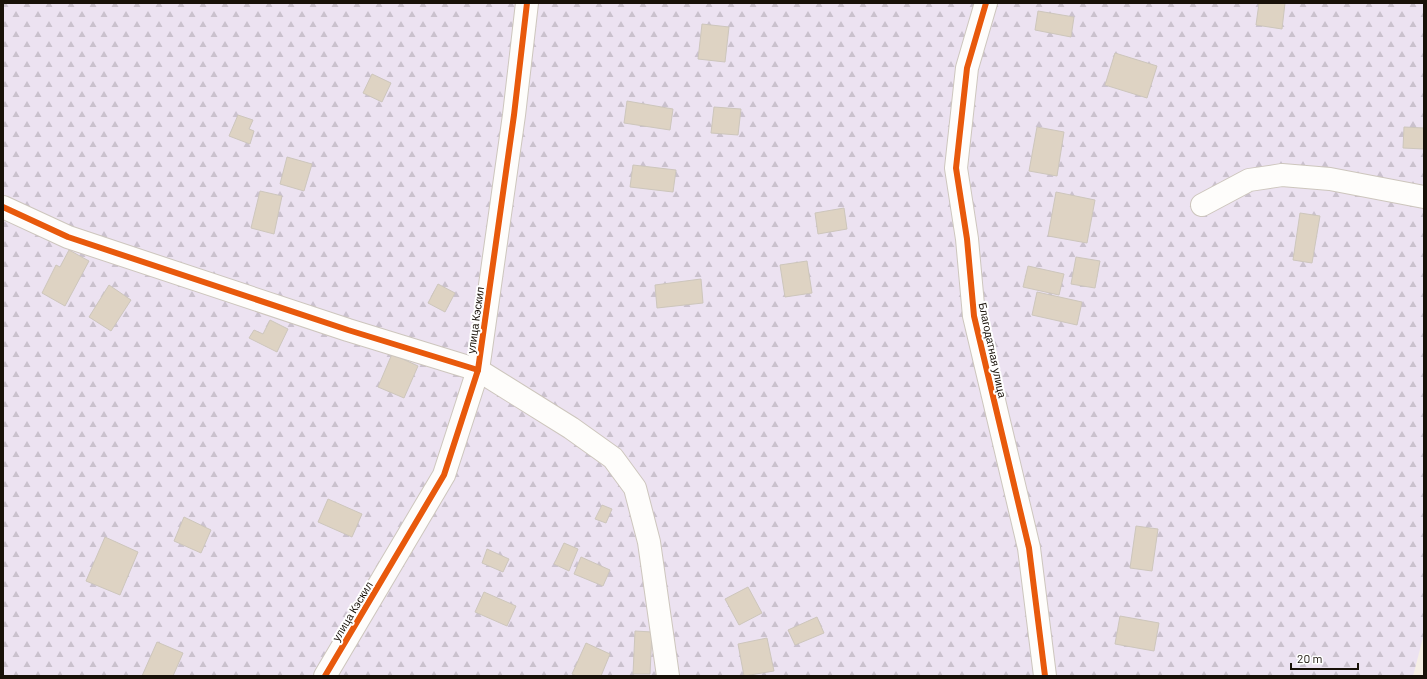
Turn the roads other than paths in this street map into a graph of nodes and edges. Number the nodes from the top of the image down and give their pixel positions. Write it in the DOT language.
graph roads {
  1 [pos="527,3"];
  2 [pos="986,3"];
  3 [pos="1424,197"];
  4 [pos="1202,205"];
  5 [pos="3,207"];
  6 [pos="478,370"];
  7 [pos="325,676"];
  8 [pos="668,676"];
  9 [pos="1045,676"];
  1 -- 6 [label="street, улица Кэскил"];
  2 -- 9 [label="street, Благодатная улица"];
  3 -- 4 [label="street"];
  5 -- 6 [label="street"];
  6 -- 7 [label="street, улица Кэскил"];
  6 -- 8 [label="street"];
}
